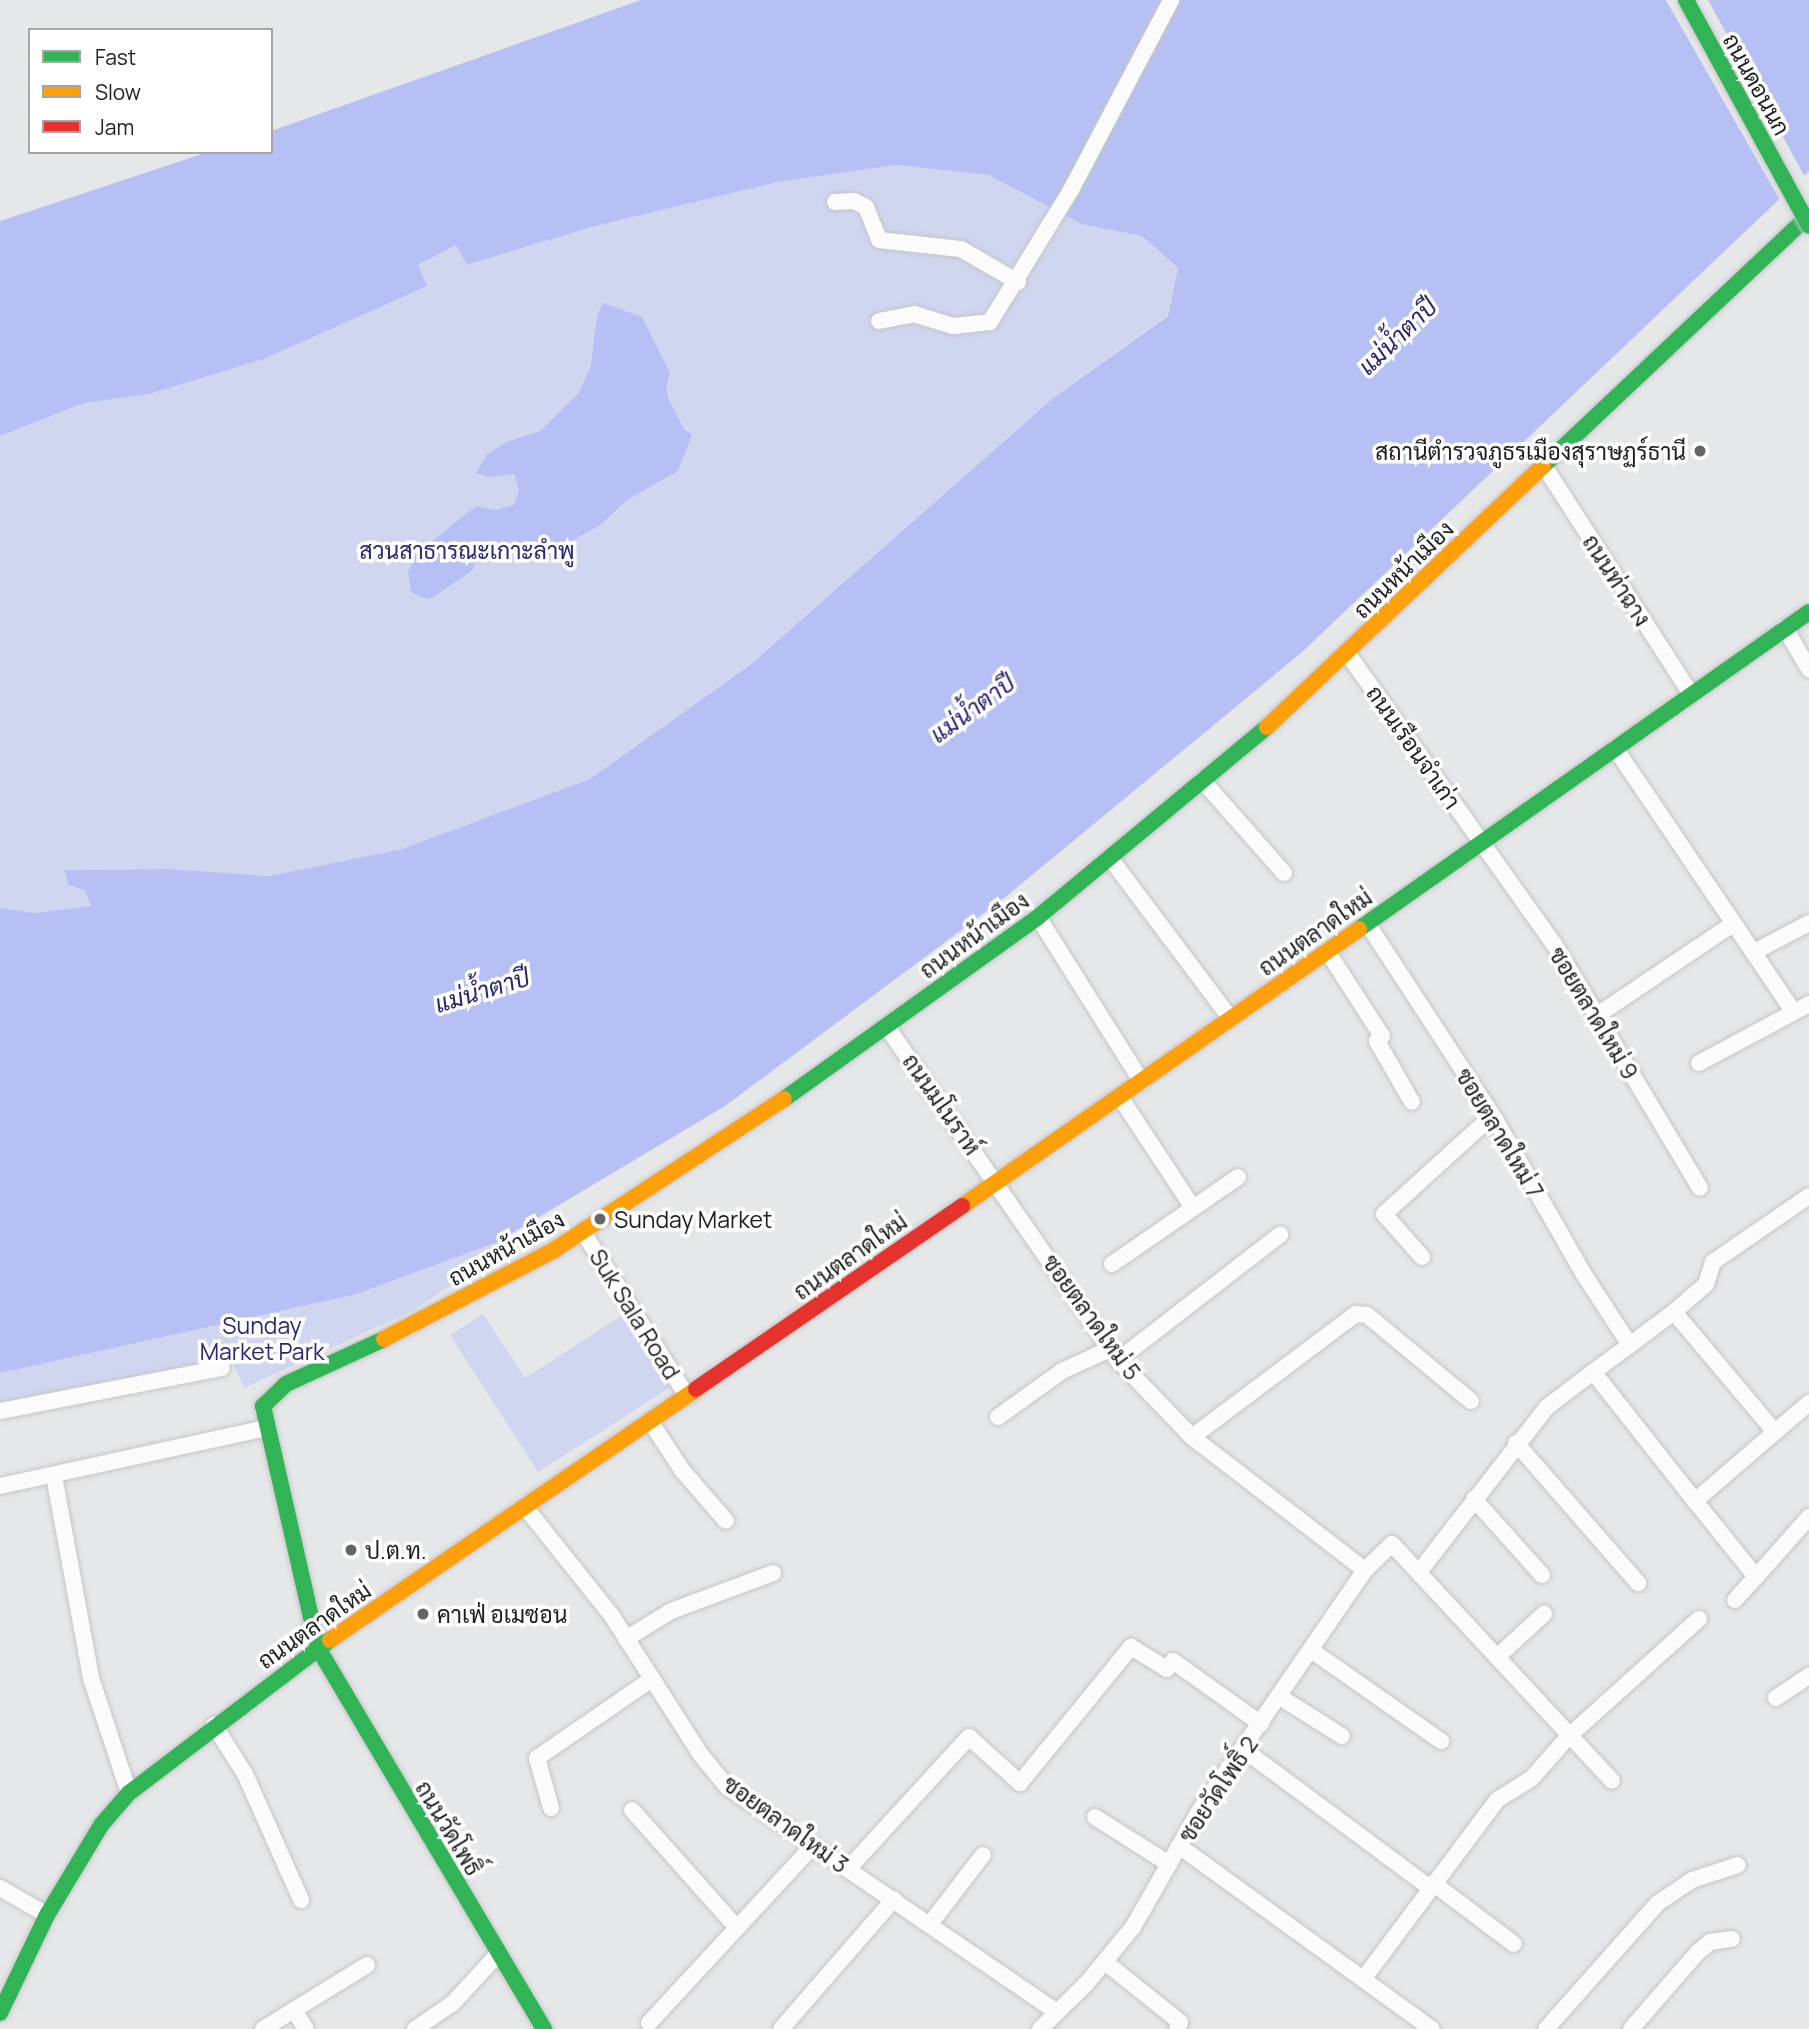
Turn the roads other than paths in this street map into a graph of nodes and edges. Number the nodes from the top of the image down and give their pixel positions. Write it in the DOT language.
graph roads {
  1 [pos="1171,0"];
  2 [pos="1685,0"];
  3 [pos="835,202"];
  4 [pos="1809,215"];
  5 [pos="1809,226"];
  6 [pos="1018,282"];
  7 [pos="878,321"];
  8 [pos="1544,466"];
  9 [pos="1809,611"];
  10 [pos="1785,628"];
  11 [pos="1347,653"];
  12 [pos="1809,669"];
  13 [pos="1691,694"];
  14 [pos="1615,748"];
  15 [pos="1202,780"];
  16 [pos="1481,842"];
  17 [pos="1110,858"];
  18 [pos="1284,873"];
  19 [pos="1038,917"];
  20 [pos="1367,923"];
  21 [pos="1809,923"];
  22 [pos="1732,924"];
  23 [pos="1327,951"];
  24 [pos="1754,952"];
  25 [pos="1802,1008"];
  26 [pos="1600,1014"];
  27 [pos="1231,1019"];
  28 [pos="887,1027"];
  29 [pos="1699,1063"];
  30 [pos="1142,1082"];
  31 [pos="1120,1097"];
  32 [pos="1412,1102"];
  33 [pos="1492,1116"];
  34 [pos="1238,1177"];
  35 [pos="997,1182"];
  36 [pos="1700,1188"];
  37 [pos="1809,1196"];
  38 [pos="1192,1206"];
  39 [pos="583,1232"];
  40 [pos="1280,1235"];
  41 [pos="1422,1257"];
  42 [pos="1112,1264"];
  43 [pos="1674,1312"];
  44 [pos="1630,1345"];
  45 [pos="1114,1354"];
  46 [pos="222,1368"];
  47 [pos="1593,1372"];
  48 [pos="687,1396"];
  49 [pos="1471,1401"];
  50 [pos="1809,1403"];
  51 [pos="0,1411"];
  52 [pos="998,1417"];
  53 [pos="650,1420"];
  54 [pos="267,1428"];
  55 [pos="1775,1432"];
  56 [pos="1192,1437"];
  57 [pos="1516,1443"];
  58 [pos="54,1476"];
  59 [pos="0,1486"];
  60 [pos="1474,1499"];
  61 [pos="1695,1501"];
  62 [pos="525,1507"];
  63 [pos="1809,1517"];
  64 [pos="726,1521"];
  65 [pos="1366,1570"];
  66 [pos="1419,1572"];
  67 [pos="773,1573"];
  68 [pos="1542,1575"];
  69 [pos="1756,1577"];
  70 [pos="1638,1583"];
  71 [pos="1735,1600"];
  72 [pos="1544,1614"];
  73 [pos="1699,1619"];
  74 [pos="626,1639"];
  75 [pos="318,1648"];
  76 [pos="1311,1650"];
  77 [pos="1497,1657"];
  78 [pos="1809,1676"];
  79 [pos="652,1679"];
  80 [pos="1280,1697"];
  81 [pos="1776,1698"];
  82 [pos="1261,1724"];
  83 [pos="214,1725"];
  84 [pos="1342,1736"];
  85 [pos="1569,1736"];
  86 [pos="1441,1741"];
  87 [pos="1243,1749"];
  88 [pos="1612,1781"];
  89 [pos="130,1793"];
  90 [pos="551,1808"];
  91 [pos="632,1810"];
  92 [pos="1094,1817"];
  93 [pos="1179,1846"];
  94 [pos="812,1847"];
  95 [pos="983,1855"];
  96 [pos="1169,1864"];
  97 [pos="1738,1865"];
  98 [pos="848,1869"];
  99 [pos="1431,1886"];
  100 [pos="0,1888"];
  101 [pos="894,1899"];
  102 [pos="302,1900"];
  103 [pos="47,1915"];
  104 [pos="930,1924"];
  105 [pos="737,1928"];
  106 [pos="1731,1939"];
  107 [pos="1514,1944"];
  108 [pos="498,1954"];
  109 [pos="1105,1962"];
  110 [pos="367,1965"];
  111 [pos="1364,1978"];
  112 [pos="294,2010"];
  113 [pos="1057,2012"];
  114 [pos="0,2013"];
  115 [pos="649,2023"];
  116 [pos="1181,2027"];
  117 [pos="263,2029"];
  118 [pos="306,2029"];
  119 [pos="415,2029"];
  120 [pos="544,2029"];
  121 [pos="780,2029"];
  122 [pos="1040,2029"];
  123 [pos="1432,2029"];
  124 [pos="1546,2029"];
  125 [pos="1631,2029"];
  1 -- 6 [label="street"];
  2 -- 5 [label="street, ถนนดอนนก, bridge"];
  3 -- 6 [label="street"];
  4 -- 8 [label="street, ถนนหน้าเมือง"];
  6 -- 7 [label="street"];
  8 -- 11 [label="street, ถนนหน้าเมือง"];
  8 -- 13 [label="street, ถนนท่าฉาง"];
  9 -- 10 [label="street, ถนนตลาดใหม่"];
  10 -- 12 [label="street"];
  10 -- 13 [label="street, ถนนตลาดใหม่"];
  11 -- 15 [label="street, ถนนหน้าเมือง"];
  11 -- 16 [label="street, ถนนเรือนจำเก่า"];
  13 -- 14 [label="street, ถนนตลาดใหม่"];
  14 -- 16 [label="street, ถนนตลาดใหม่"];
  14 -- 22 [label="street"];
  15 -- 17 [label="street, ถนนหน้าเมือง"];
  15 -- 18 [label="street"];
  16 -- 20 [label="street, ถนนตลาดใหม่"];
  16 -- 26 [label="street, ซอยตลาดใหม่ 9"];
  17 -- 19 [label="street, ถนนหน้าเมือง"];
  17 -- 27 [label="street"];
  19 -- 28 [label="street, ถนนหน้าเมือง"];
  19 -- 30 [label="street"];
  20 -- 23 [label="street, ถนนตลาดใหม่"];
  20 -- 33 [label="street, ซอยตลาดใหม่ 7"];
  21 -- 24 [label="street"];
  22 -- 24 [label="street"];
  22 -- 26 [label="street"];
  23 -- 27 [label="street, ถนนตลาดใหม่"];
  23 -- 32 [label="street"];
  24 -- 25 [label="street"];
  25 -- 29 [label="street"];
  26 -- 36 [label="street, ซอยตลาดใหม่ 9"];
  27 -- 30 [label="street, ถนนตลาดใหม่"];
  28 -- 35 [label="street, ถนนมโนราห์"];
  28 -- 39 [label="street, ถนนหน้าเมือง"];
  30 -- 31 [label="street, ถนนตลาดใหม่"];
  31 -- 35 [label="street, ถนนตลาดใหม่"];
  31 -- 38 [label="street"];
  33 -- 41 [label="street"];
  33 -- 44 [label="street, ซอยตลาดใหม่ 7"];
  34 -- 38 [label="street"];
  35 -- 45 [label="street, ซอยตลาดใหม่ 5"];
  35 -- 48 [label="street, ถนนตลาดใหม่"];
  37 -- 43 [label="street"];
  38 -- 42 [label="street"];
  39 -- 48 [label="street, Suk Sala Road"];
  39 -- 54 [label="street, ถนนหน้าเมือง"];
  40 -- 45 [label="street"];
  43 -- 44 [label="street"];
  43 -- 55 [label="street"];
  44 -- 47 [label="street"];
  45 -- 52 [label="street"];
  45 -- 56 [label="street, ซอยตลาดใหม่ 5"];
  46 -- 51 [label="street"];
  47 -- 57 [label="street"];
  47 -- 61 [label="street"];
  48 -- 53 [label="street, ถนนตลาดใหม่"];
  49 -- 56 [label="street"];
  50 -- 55 [label="street"];
  53 -- 62 [label="street, ถนนตลาดใหม่"];
  53 -- 64 [label="street"];
  54 -- 58 [label="street"];
  54 -- 75 [label="street, ถนนหน้าเมือง"];
  55 -- 61 [label="street"];
  56 -- 65 [label="street, ซอยตลาดใหม่ 5"];
  57 -- 60 [label="street"];
  57 -- 70 [label="street"];
  58 -- 59 [label="street"];
  58 -- 89 [label="street"];
  60 -- 66 [label="street"];
  60 -- 68 [label="street"];
  61 -- 69 [label="street"];
  62 -- 74 [label="street, ซอยตลาดใหม่ 3"];
  62 -- 75 [label="street, ถนนตลาดใหม่"];
  63 -- 69 [label="street"];
  65 -- 66 [label="street, ซอยวัดโพธิ์ 2"];
  65 -- 76 [label="street, ซอยวัดโพธิ์ 2"];
  66 -- 77 [label="street"];
  67 -- 74 [label="street"];
  69 -- 71 [label="street"];
  72 -- 77 [label="street"];
  73 -- 85 [label="street"];
  74 -- 79 [label="street, ซอยตลาดใหม่ 3"];
  75 -- 83 [label="street, ถนนตลาดใหม่"];
  75 -- 108 [label="street, ถนนวัดโพธิ์"];
  76 -- 80 [label="street, ซอยวัดโพธิ์ 2"];
  76 -- 86 [label="street"];
  77 -- 85 [label="street"];
  78 -- 81 [label="street"];
  79 -- 90 [label="street"];
  79 -- 94 [label="street, ซอยตลาดใหม่ 3"];
  80 -- 82 [label="street, ซอยวัดโพธิ์ 2"];
  80 -- 84 [label="street"];
  82 -- 87 [label="street, ซอยวัดโพธิ์ 2"];
  82 -- 98 [label="street"];
  83 -- 89 [label="street, ถนนตลาดใหม่"];
  83 -- 102 [label="street"];
  85 -- 88 [label="street"];
  85 -- 99 [label="street"];
  87 -- 93 [label="street, ซอยวัดโพธิ์ 2"];
  87 -- 99 [label="street"];
  89 -- 103 [label="street, ถนนตลาดใหม่"];
  91 -- 105 [label="street"];
  92 -- 96 [label="street"];
  93 -- 96 [label="street, ซอยวัดโพธิ์ 2"];
  93 -- 111 [label="street"];
  94 -- 98 [label="street, ซอยตลาดใหม่ 3"];
  94 -- 105 [label="street"];
  95 -- 104 [label="street"];
  96 -- 109 [label="street, ซอยวัดโพธิ์ 2"];
  97 -- 124 [label="street"];
  98 -- 101 [label="street, ซอยตลาดใหม่ 3"];
  99 -- 107 [label="street"];
  99 -- 111 [label="street"];
  100 -- 103 [label="street"];
  101 -- 104 [label="street, ซอยตลาดใหม่ 3"];
  101 -- 121 [label="street"];
  103 -- 114 [label="street, ถนนตลาดใหม่"];
  104 -- 113 [label="street, ซอยตลาดใหม่ 3"];
  105 -- 115 [label="street"];
  106 -- 125 [label="street"];
  108 -- 119 [label="street"];
  108 -- 120 [label="street, ถนนวัดโพธิ์"];
  109 -- 113 [label="street, ซอยวัดโพธิ์ 2"];
  109 -- 116 [label="street"];
  110 -- 112 [label="street"];
  111 -- 123 [label="street"];
  112 -- 117 [label="street"];
  112 -- 118 [label="street"];
  113 -- 122 [label="street, ซอยวัดโพธิ์ 2"];
}
